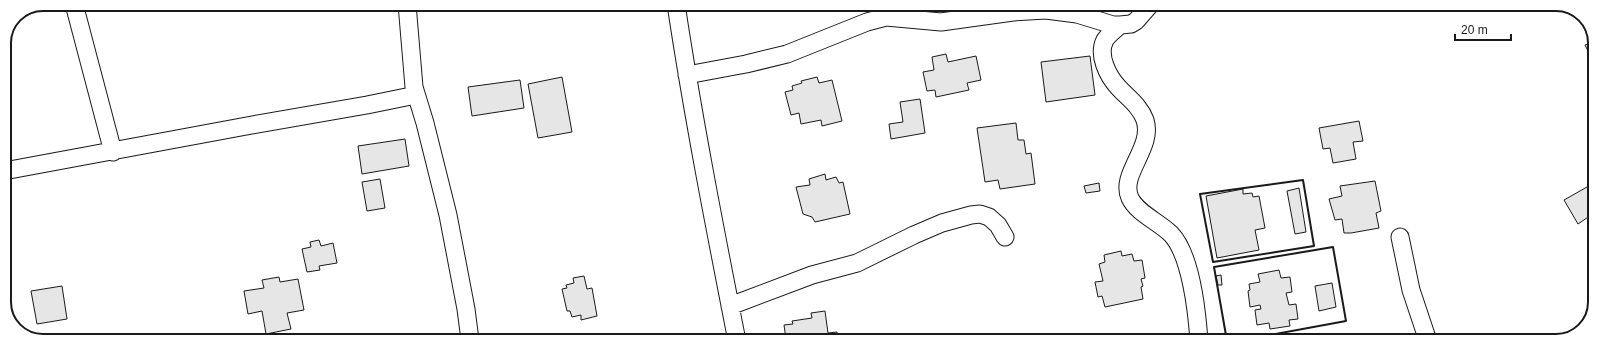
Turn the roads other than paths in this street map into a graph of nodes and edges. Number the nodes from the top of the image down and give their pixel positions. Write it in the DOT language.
graph roads {
  1 [pos="76,11"];
  2 [pos="407,11"];
  3 [pos="677,11"];
  4 [pos="1030,11"];
  5 [pos="1054,11"];
  6 [pos="1144,11"];
  7 [pos="1120,25"];
  8 [pos="687,75"];
  9 [pos="416,95"];
  10 [pos="113,152"];
  11 [pos="11,170"];
  12 [pos="1005,237"];
  13 [pos="1400,237"];
  14 [pos="730,306"];
  15 [pos="469,334"];
  16 [pos="736,334"];
  17 [pos="1198,334"];
  18 [pos="1426,334"];
  1 -- 10 [label="street"];
  2 -- 9 [label="street"];
  3 -- 8 [label="street"];
  4 -- 8 [label="street"];
  5 -- 7 [label="street"];
  6 -- 7 [label="street"];
  7 -- 17 [label="street"];
  8 -- 14 [label="street"];
  9 -- 10 [label="street"];
  9 -- 15 [label="street"];
  10 -- 11 [label="street"];
  12 -- 14 [label="street"];
  13 -- 18 [label="street"];
  14 -- 16 [label="street"];
}
